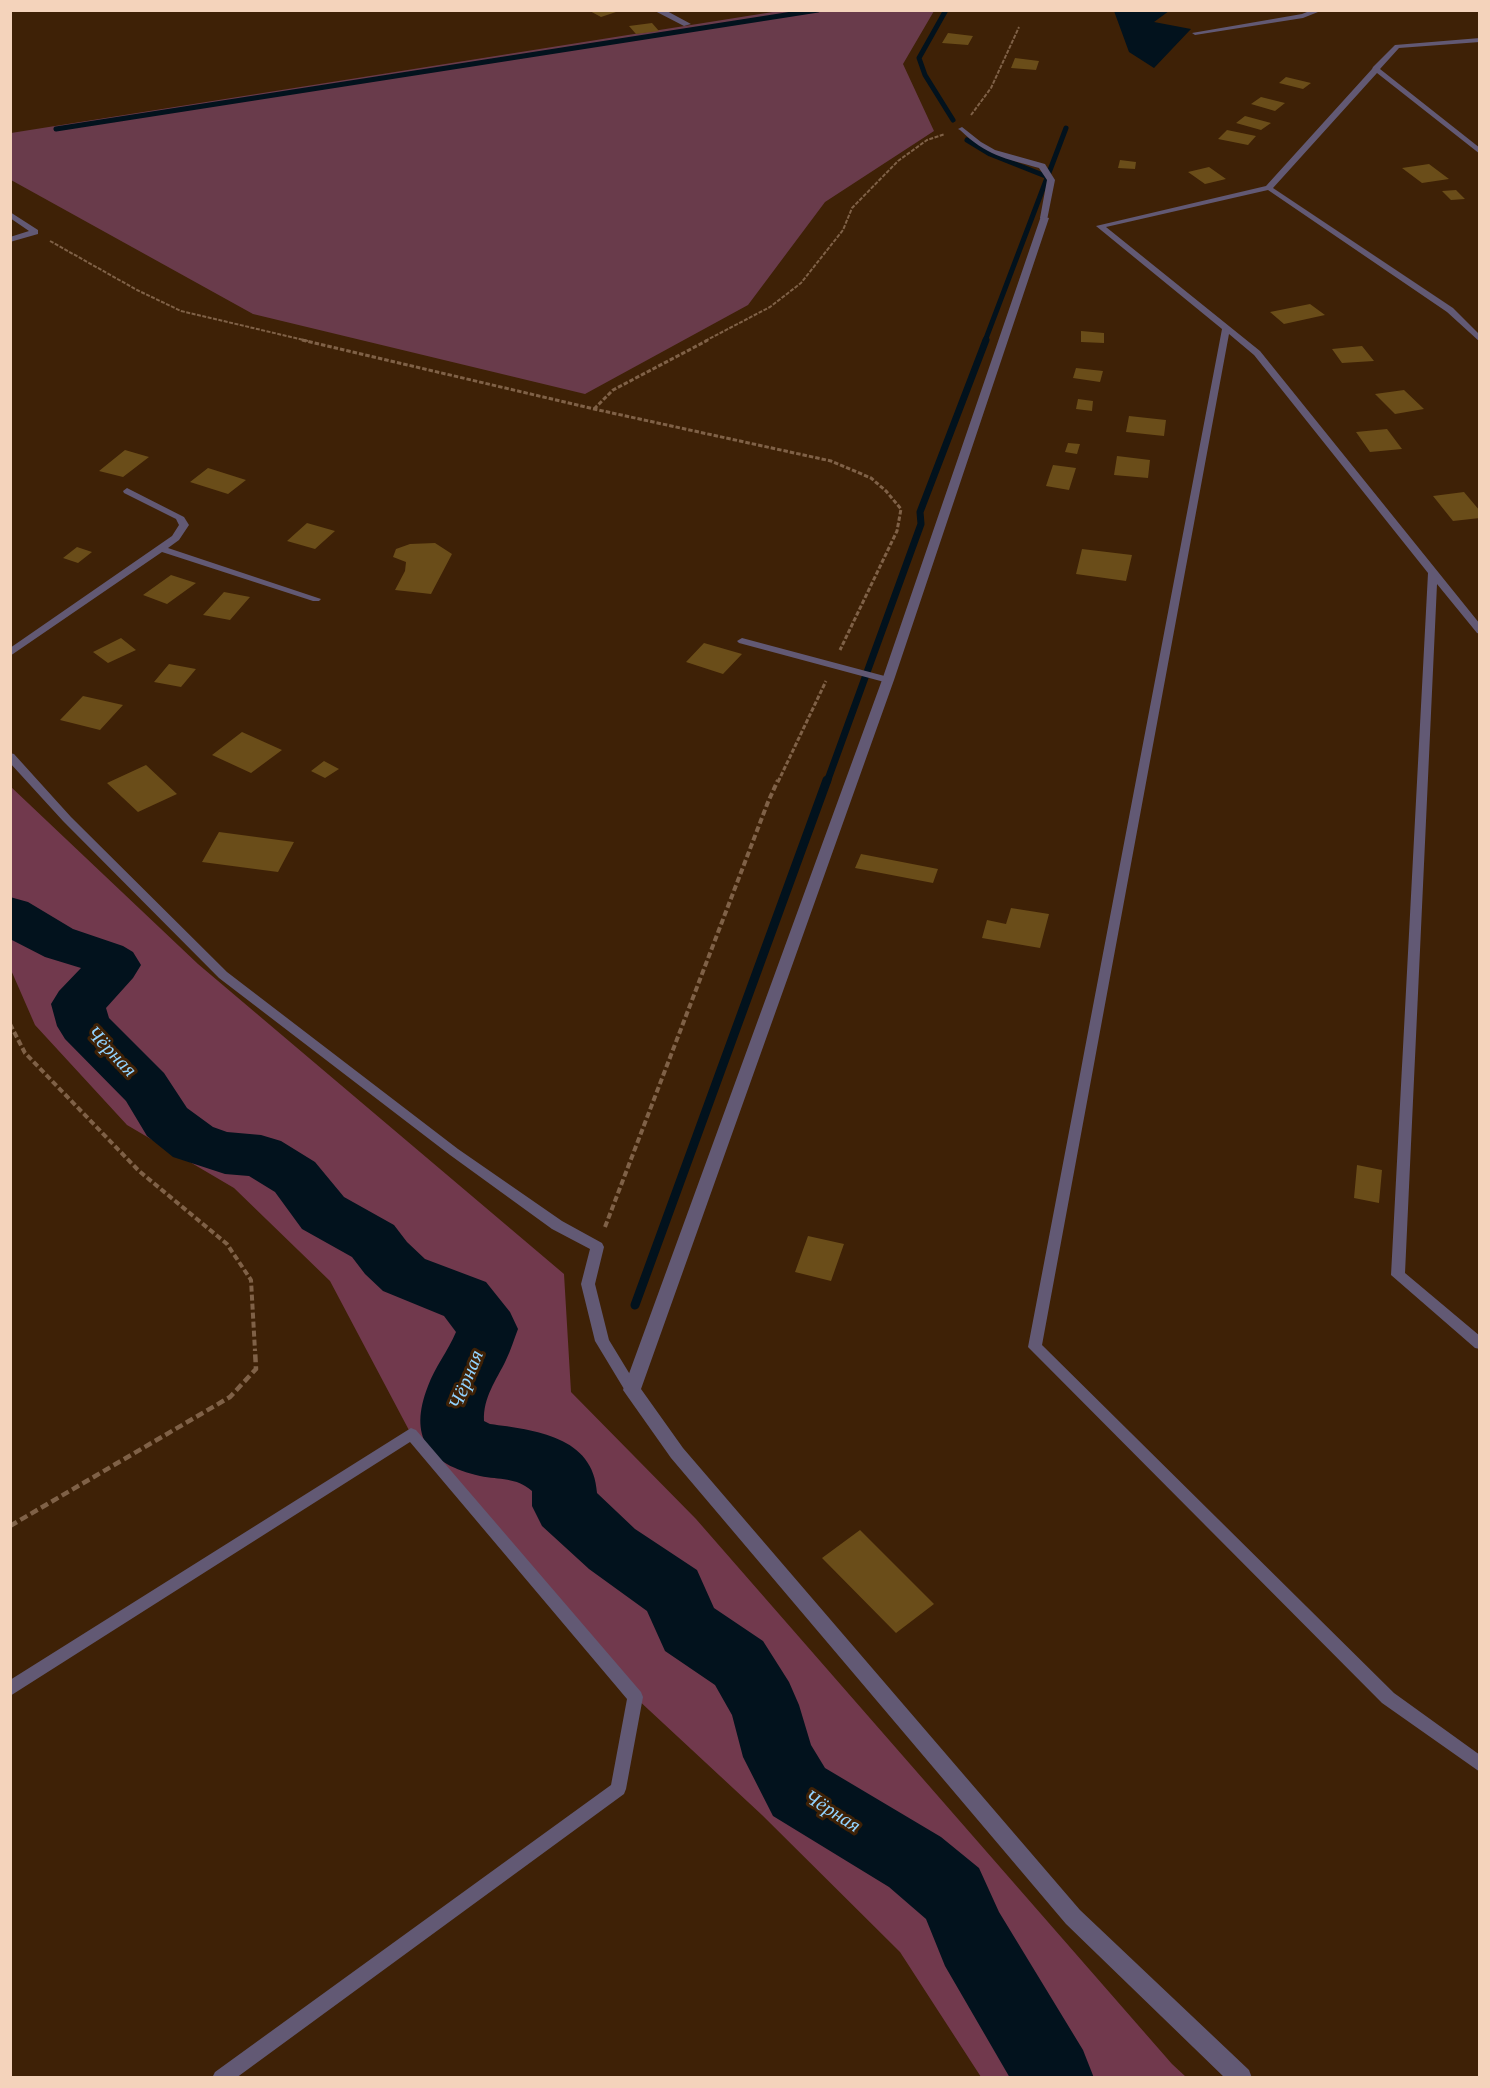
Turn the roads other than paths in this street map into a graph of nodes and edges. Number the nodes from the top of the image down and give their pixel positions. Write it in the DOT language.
graph roads {
  1 [pos="657,10"];
  2 [pos="1320,10"];
  3 [pos="687,24"];
  4 [pos="1195,33"];
  5 [pos="1479,40"];
  6 [pos="1375,68"];
  7 [pos="962,129"];
  8 [pos="1479,152"];
  9 [pos="1269,188"];
  10 [pos="10,214"];
  11 [pos="1044,218"];
  12 [pos="10,240"];
  13 [pos="1226,328"];
  14 [pos="1479,340"];
  15 [pos="127,491"];
  16 [pos="159,548"];
  17 [pos="1433,572"];
  18 [pos="316,599"];
  19 [pos="1479,630"];
  20 [pos="741,641"];
  21 [pos="10,653"];
  22 [pos="888,680"];
  23 [pos="10,756"];
  24 [pos="1479,1344"];
  25 [pos="632,1390"];
  26 [pos="10,1689"];
  27 [pos="1479,1765"];
  28 [pos="221,2078"];
  29 [pos="1241,2078"];
  1 -- 3 [label="street"];
  2 -- 4 [label="lane"];
  5 -- 6 [label="lane"];
  6 -- 8 [label="lane"];
  6 -- 9 [label="lane"];
  7 -- 11 [label="lane"];
  9 -- 13 [label="lane"];
  9 -- 14 [label="lane"];
  10 -- 12 [label="lane"];
  11 -- 22 [label="street"];
  13 -- 17 [label="lane"];
  13 -- 27 [label="lane"];
  15 -- 16 [label="lane"];
  16 -- 18 [label="lane"];
  16 -- 21 [label="lane"];
  17 -- 19 [label="lane"];
  17 -- 24 [label="lane"];
  20 -- 22 [label="lane"];
  22 -- 25 [label="street"];
  23 -- 25 [label="lane"];
  25 -- 29 [label="street"];
  26 -- 28 [label="lane"];
}
